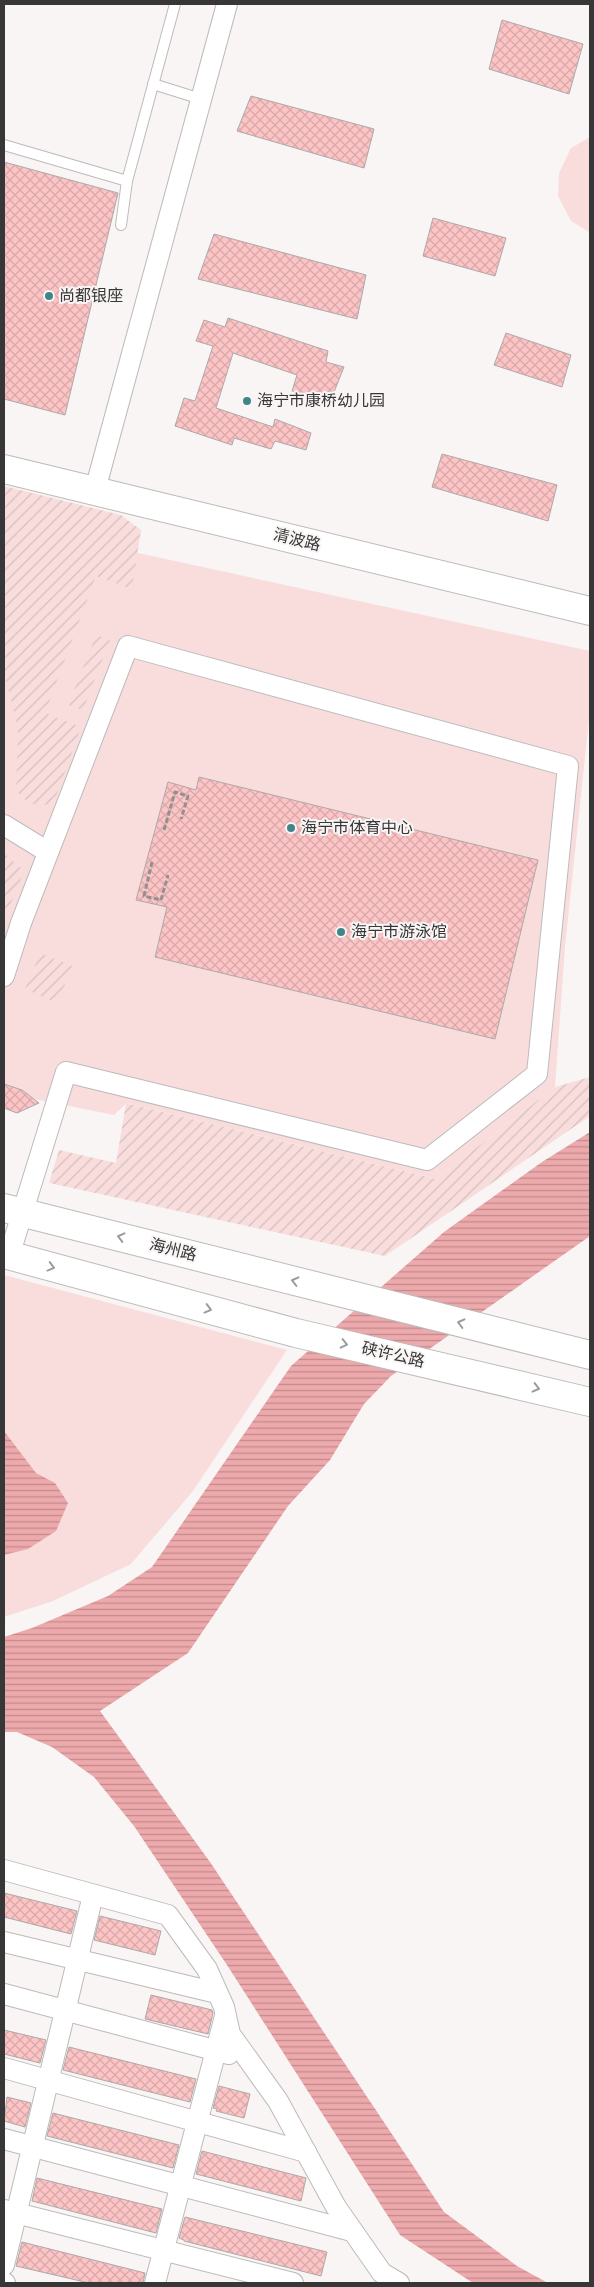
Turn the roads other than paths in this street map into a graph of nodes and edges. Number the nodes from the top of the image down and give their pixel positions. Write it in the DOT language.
graph roads {
  1 [pos="175,4"];
  2 [pos="227,4"];
  3 [pos="153,84"];
  4 [pos="201,99"];
  5 [pos="4,144"];
  6 [pos="127,181"];
  7 [pos="121,225"];
  8 [pos="4,469"];
  9 [pos="95,490"];
  10 [pos="590,611"];
  11 [pos="4,825"];
  12 [pos="48,852"];
  13 [pos="4,976"];
  14 [pos="13,1210"];
  15 [pos="6,1255"];
  16 [pos="590,1355"];
  17 [pos="590,1402"];
  18 [pos="4,1870"];
  19 [pos="94,1895"];
  20 [pos="4,1942"];
  21 [pos="78,1960"];
  22 [pos="217,1993"];
  23 [pos="4,1994"];
  24 [pos="65,2011"];
  25 [pos="226,2014"];
  26 [pos="216,2050"];
  27 [pos="248,2059"];
  28 [pos="4,2068"];
  29 [pos="48,2081"];
  30 [pos="197,2122"];
  31 [pos="4,2139"];
  32 [pos="32,2147"];
  33 [pos="306,2152"];
  34 [pos="181,2186"];
  35 [pos="10,2212"];
  36 [pos="352,2231"];
  37 [pos="164,2250"];
  38 [pos="4,2265"];
  39 [pos="155,2283"];
  40 [pos="293,2283"];
  41 [pos="399,2283"];
  1 -- 3 [label="lane"];
  2 -- 4 [label="street"];
  3 -- 4 [label="lane"];
  3 -- 6 [label="lane"];
  4 -- 9 [label="street"];
  5 -- 6 [label="lane"];
  6 -- 7 [label="lane"];
  8 -- 9 [label="main road, 清波路"];
  9 -- 10 [label="main road, 清波路"];
  11 -- 12 [label="street"];
  12 -- 13 [label="street"];
  12 -- 14 [label="street"];
  14 -- 15 [label="street"];
  16 -- 14 [label="main road, 海州路, one-way"];
  15 -- 17 [label="main road, 硖许公路, one-way"];
  18 -- 19 [label="street"];
  19 -- 21 [label="street"];
  19 -- 22 [label="street"];
  20 -- 21 [label="street"];
  21 -- 22 [label="street"];
  21 -- 24 [label="street"];
  22 -- 25 [label="street"];
  23 -- 24 [label="street"];
  24 -- 26 [label="street"];
  24 -- 29 [label="street"];
  25 -- 26 [label="street"];
  25 -- 27 [label="street"];
  26 -- 27 [label="street"];
  26 -- 30 [label="street"];
  27 -- 33 [label="street"];
  28 -- 29 [label="street"];
  29 -- 30 [label="street"];
  29 -- 32 [label="street"];
  30 -- 33 [label="street"];
  30 -- 34 [label="street"];
  31 -- 32 [label="street"];
  32 -- 34 [label="street"];
  32 -- 35 [label="street"];
  33 -- 36 [label="street"];
  34 -- 36 [label="street"];
  34 -- 37 [label="street"];
  35 -- 37 [label="street"];
  35 -- 38 [label="street"];
  36 -- 41 [label="street"];
  37 -- 39 [label="street"];
  37 -- 40 [label="street"];
}
